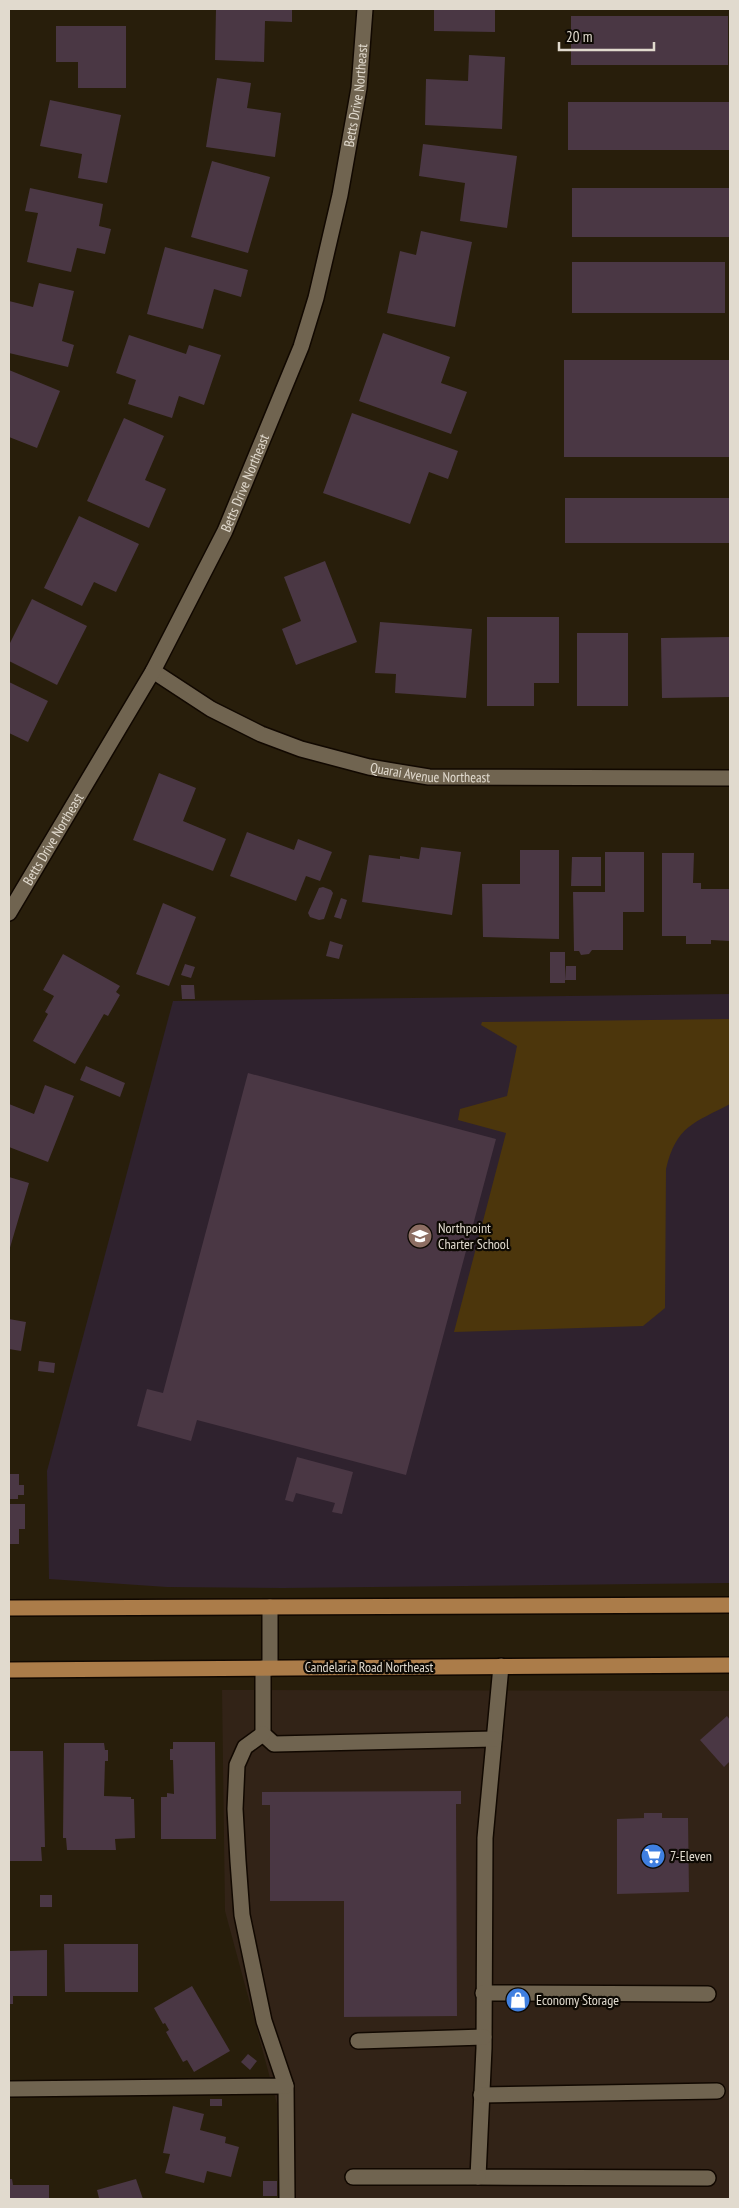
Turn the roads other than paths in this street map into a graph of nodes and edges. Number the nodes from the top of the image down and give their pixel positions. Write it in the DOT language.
graph roads {
  1 [pos="365,9"];
  2 [pos="153,671"];
  3 [pos="730,778"];
  4 [pos="9,913"];
  5 [pos="730,1605"];
  6 [pos="270,1607"];
  7 [pos="9,1608"];
  8 [pos="730,1665"];
  9 [pos="501,1666"];
  10 [pos="266,1668"];
  11 [pos="9,1670"];
  12 [pos="263,1734"];
  13 [pos="494,1739"];
  14 [pos="483,1993"];
  15 [pos="708,1994"];
  16 [pos="484,2037"];
  17 [pos="358,2041"];
  18 [pos="286,2086"];
  19 [pos="9,2089"];
  20 [pos="717,2091"];
  21 [pos="481,2095"];
  22 [pos="353,2177"];
  23 [pos="478,2177"];
  24 [pos="708,2178"];
  25 [pos="287,2199"];
  1 -- 2 [label="street, Betts Drive Northeast"];
  2 -- 3 [label="street, Quarai Avenue Northeast"];
  2 -- 4 [label="street, Betts Drive Northeast"];
  5 -- 6 [label="main road"];
  6 -- 7 [label="main road"];
  6 -- 10 [label="street"];
  8 -- 9 [label="main road, Candelaria Road Northeast"];
  9 -- 10 [label="main road, Candelaria Road Northeast"];
  9 -- 13 [label="street"];
  10 -- 11 [label="main road, Candelaria Road Northeast"];
  10 -- 12 [label="street"];
  12 -- 13 [label="street"];
  12 -- 18 [label="street"];
  13 -- 14 [label="street"];
  14 -- 15 [label="street"];
  14 -- 16 [label="street"];
  16 -- 17 [label="street"];
  16 -- 21 [label="street"];
  18 -- 19 [label="street"];
  18 -- 25 [label="street"];
  20 -- 21 [label="street"];
  21 -- 23 [label="street"];
  22 -- 23 [label="street"];
  23 -- 24 [label="street"];
}
